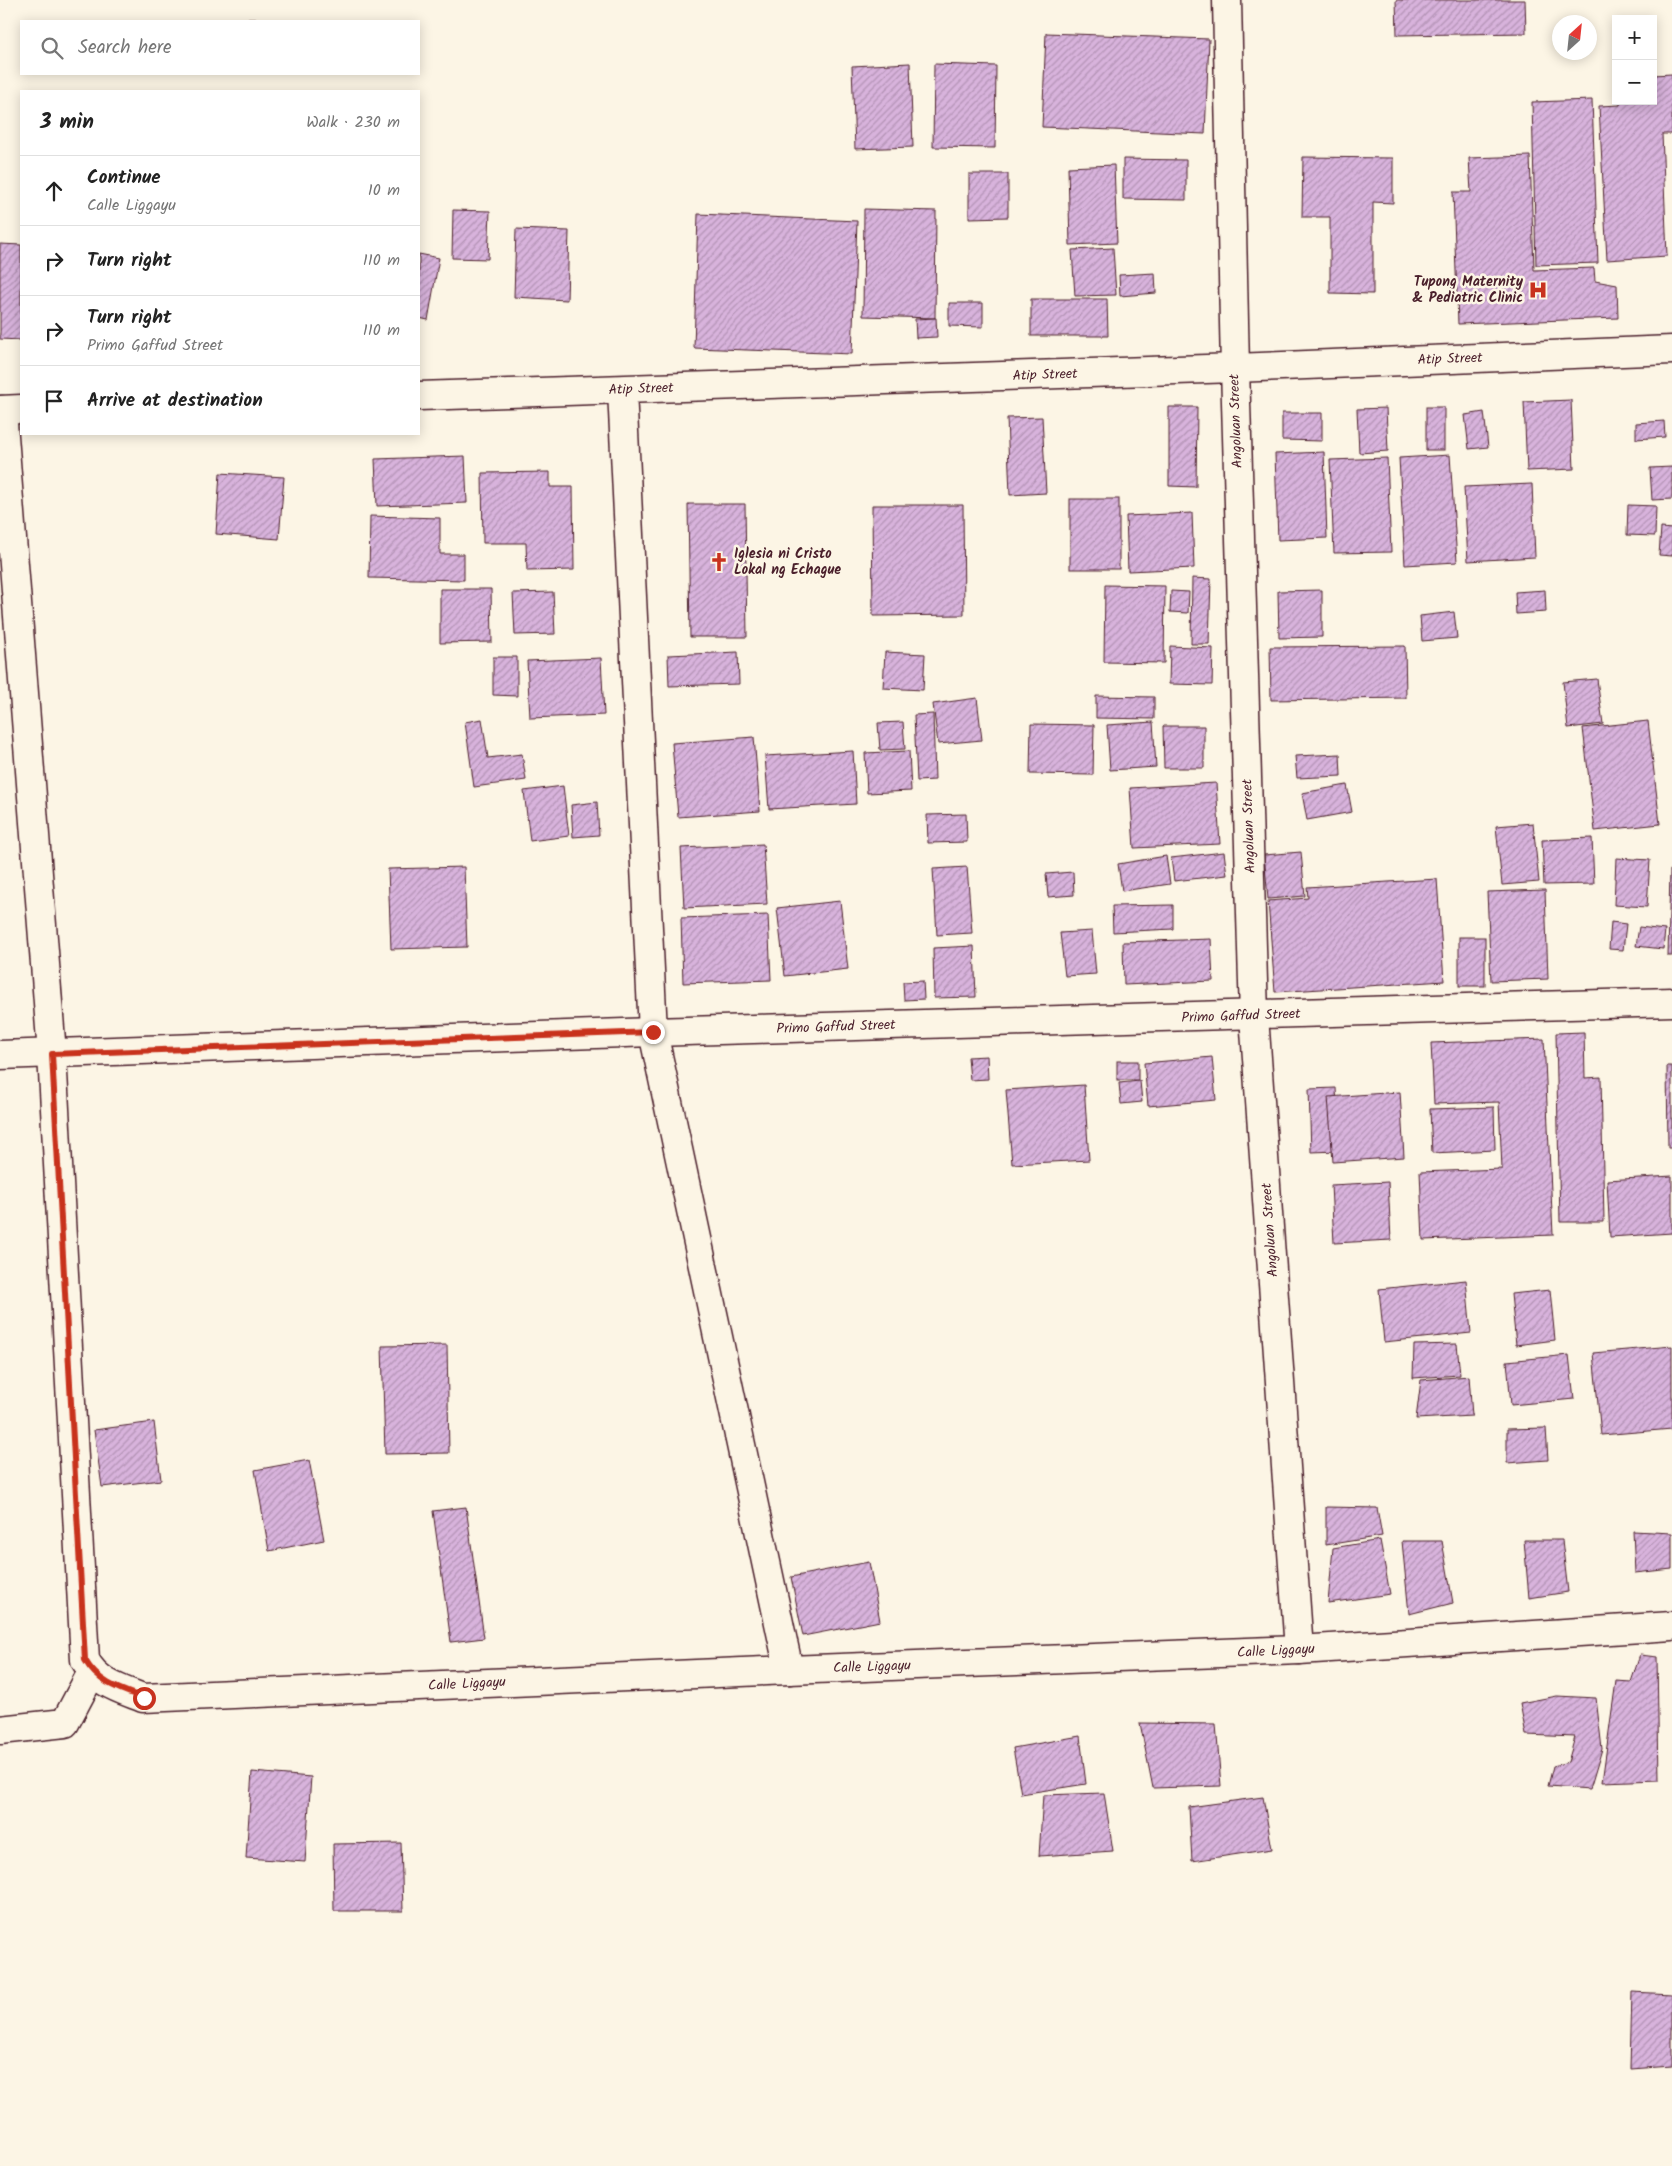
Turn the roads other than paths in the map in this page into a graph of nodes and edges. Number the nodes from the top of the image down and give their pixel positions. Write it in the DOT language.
graph roads {
  1 [pos="1228,0"];
  2 [pos="1672,350"];
  3 [pos="1235,368"];
  4 [pos="622,390"];
  5 [pos="420,396"];
  6 [pos="8,409"];
  7 [pos="1672,1002"];
  8 [pos="1254,1016"];
  9 [pos="653,1032"];
  10 [pos="52,1054"];
  11 [pos="0,1055"];
  12 [pos="1672,1626"];
  13 [pos="1299,1650"];
  14 [pos="88,1666"];
  15 [pos="789,1670"];
  16 [pos="0,1730"];
  1 -- 3 [label="street, Angoluan Street"];
  2 -- 3 [label="street, Atip Street"];
  3 -- 4 [label="street, Atip Street"];
  3 -- 8 [label="street, Angoluan Street"];
  4 -- 5 [label="street, Atip Street"];
  4 -- 9 [label="street"];
  6 -- 10 [label="street"];
  7 -- 8 [label="street, Primo Gaffud Street"];
  8 -- 9 [label="street, Primo Gaffud Street"];
  8 -- 13 [label="street, Angoluan Street"];
  9 -- 10 [label="street, Primo Gaffud Street"];
  9 -- 15 [label="street"];
  10 -- 11 [label="street, Primo Gaffud Street"];
  10 -- 14 [label="street"];
  12 -- 13 [label="street, Calle Liggayu"];
  13 -- 15 [label="street, Calle Liggayu"];
  14 -- 15 [label="street, Calle Liggayu"];
  14 -- 16 [label="street"];
}
